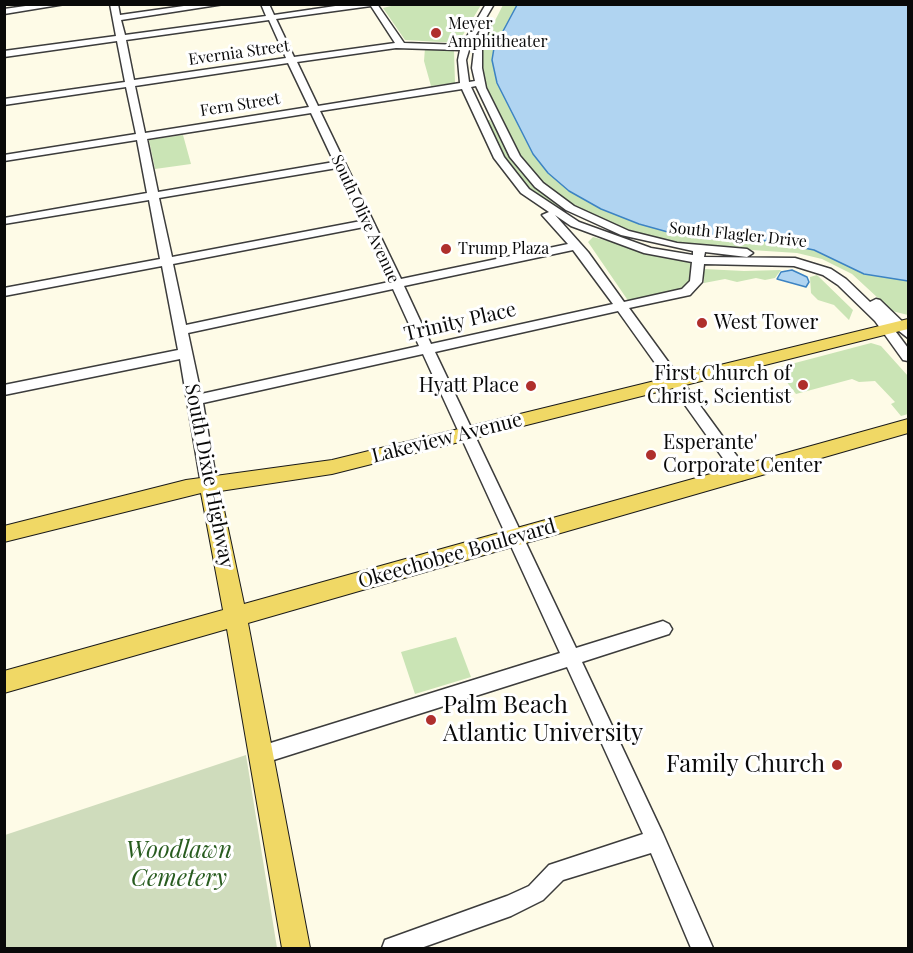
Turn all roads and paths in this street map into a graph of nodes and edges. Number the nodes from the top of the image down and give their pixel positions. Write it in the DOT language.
graph roads {
  1 [pos="61,4"];
  2 [pos="114,4"];
  3 [pos="220,4"];
  4 [pos="265,4"];
  5 [pos="372,4"];
  6 [pos="490,4"];
  7 [pos="499,4"];
  8 [pos="4,12"];
  9 [pos="117,18"];
  10 [pos="271,18"];
  11 [pos="121,38"];
  12 [pos="401,45"];
  13 [pos="465,47"];
  14 [pos="478,49"];
  15 [pos="4,54"];
  16 [pos="291,61"];
  17 [pos="130,84"];
  18 [pos="480,84"];
  19 [pos="465,85"];
  20 [pos="4,102"];
  21 [pos="313,110"];
  22 [pos="141,136"];
  23 [pos="4,158"];
  24 [pos="339,164"];
  25 [pos="153,196"];
  26 [pos="565,205"];
  27 [pos="590,218"];
  28 [pos="4,221"];
  29 [pos="562,222"];
  30 [pos="367,223"];
  31 [pos="597,234"];
  32 [pos="579,250"];
  33 [pos="698,255"];
  34 [pos="167,261"];
  35 [pos="396,285"];
  36 [pos="4,292"];
  37 [pos="619,307"];
  38 [pos="181,330"];
  39 [pos="903,330"];
  40 [pos="427,350"];
  41 [pos="185,352"];
  42 [pos="909,357"];
  43 [pos="674,381"];
  44 [pos="4,390"];
  45 [pos="195,400"];
  46 [pos="909,426"];
  47 [pos="467,433"];
  48 [pos="742,474"];
  49 [pos="209,484"];
  50 [pos="4,534"];
  51 [pos="516,538"];
  52 [pos="236,617"];
  53 [pos="663,629"];
  54 [pos="571,658"];
  55 [pos="4,682"];
  56 [pos="261,755"];
  57 [pos="656,841"];
  58 [pos="296,948"];
  59 [pos="393,948"];
  60 [pos="702,948"];
  1 -- 8 [label="street"];
  2 -- 9 [label="street, South Dixie Highway"];
  3 -- 9 [label="street"];
  4 -- 10 [label="street, South Olive Avenue"];
  5 -- 10 [label="street"];
  5 -- 12 [label="street"];
  6 -- 13 [label="street"];
  7 -- 14 [label="street, South Flagler Drive"];
  9 -- 11 [label="street, South Dixie Highway"];
  10 -- 11 [label="street"];
  10 -- 16 [label="street, South Olive Avenue"];
  11 -- 15 [label="street"];
  11 -- 17 [label="street, South Dixie Highway"];
  12 -- 13 [label="street, Evernia Street"];
  12 -- 16 [label="street, Evernia Street"];
  13 -- 14 [label="street, Evernia Street"];
  13 -- 19 [label="street"];
  14 -- 18 [label="street, South Flagler Drive"];
  16 -- 17 [label="street, Evernia Street"];
  16 -- 21 [label="street, South Olive Avenue"];
  17 -- 20 [label="street, Evernia Street"];
  17 -- 22 [label="street, South Dixie Highway"];
  18 -- 19 [label="street, Fern Street"];
  18 -- 26 [label="street, South Flagler Drive"];
  19 -- 21 [label="street, Fern Street"];
  19 -- 29 [label="street"];
  21 -- 22 [label="street, Fern Street"];
  21 -- 24 [label="street, South Olive Avenue"];
  22 -- 23 [label="street, Fern Street"];
  22 -- 25 [label="street, South Dixie Highway"];
  24 -- 25 [label="street"];
  24 -- 30 [label="street, South Olive Avenue"];
  25 -- 28 [label="street"];
  25 -- 34 [label="street, South Dixie Highway"];
  26 -- 27 [label="street, South Flagler Drive"];
  26 -- 29 [label="street"];
  27 -- 29 [label="street"];
  27 -- 33 [label="street, South Flagler Drive"];
  29 -- 31 [label="street, South Flagler Drive"];
  29 -- 32 [label="street"];
  30 -- 34 [label="street"];
  30 -- 35 [label="street, South Olive Avenue"];
  31 -- 32 [label="street"];
  31 -- 33 [label="street, South Flagler Drive"];
  32 -- 35 [label="street"];
  32 -- 37 [label="street"];
  33 -- 37 [label="street, Trinity Place"];
  33 -- 39 [label="street, South Flagler Drive"];
  34 -- 36 [label="street"];
  34 -- 38 [label="street, South Dixie Highway"];
  35 -- 38 [label="street"];
  35 -- 40 [label="street, South Olive Avenue"];
  37 -- 40 [label="street, Trinity Place"];
  37 -- 43 [label="street"];
  38 -- 41 [label="street, South Dixie Highway"];
  39 -- 42 [label="street, South Flagler Drive"];
  39 -- 43 [label="main road, Lakeview Avenue"];
  40 -- 45 [label="street, Trinity Place"];
  40 -- 47 [label="street, South Olive Avenue"];
  41 -- 44 [label="street"];
  41 -- 45 [label="street, South Dixie Highway"];
  43 -- 47 [label="main road, Lakeview Avenue"];
  43 -- 48 [label="street"];
  45 -- 49 [label="street, South Dixie Highway"];
  46 -- 48 [label="main road, Okeechobee Boulevard"];
  47 -- 49 [label="main road, Lakeview Avenue"];
  47 -- 51 [label="street, South Olive Avenue"];
  48 -- 51 [label="main road, Okeechobee Boulevard"];
  49 -- 50 [label="main road, Lakeview Avenue"];
  49 -- 52 [label="main road, South Dixie Highway"];
  51 -- 52 [label="main road, Okeechobee Boulevard"];
  51 -- 54 [label="street"];
  52 -- 55 [label="main road, Okeechobee Boulevard"];
  52 -- 56 [label="main road, South Dixie Highway"];
  53 -- 54 [label="street"];
  54 -- 56 [label="street"];
  54 -- 57 [label="street"];
  56 -- 58 [label="main road, South Dixie Highway"];
  57 -- 59 [label="street"];
  57 -- 60 [label="street"];
}
